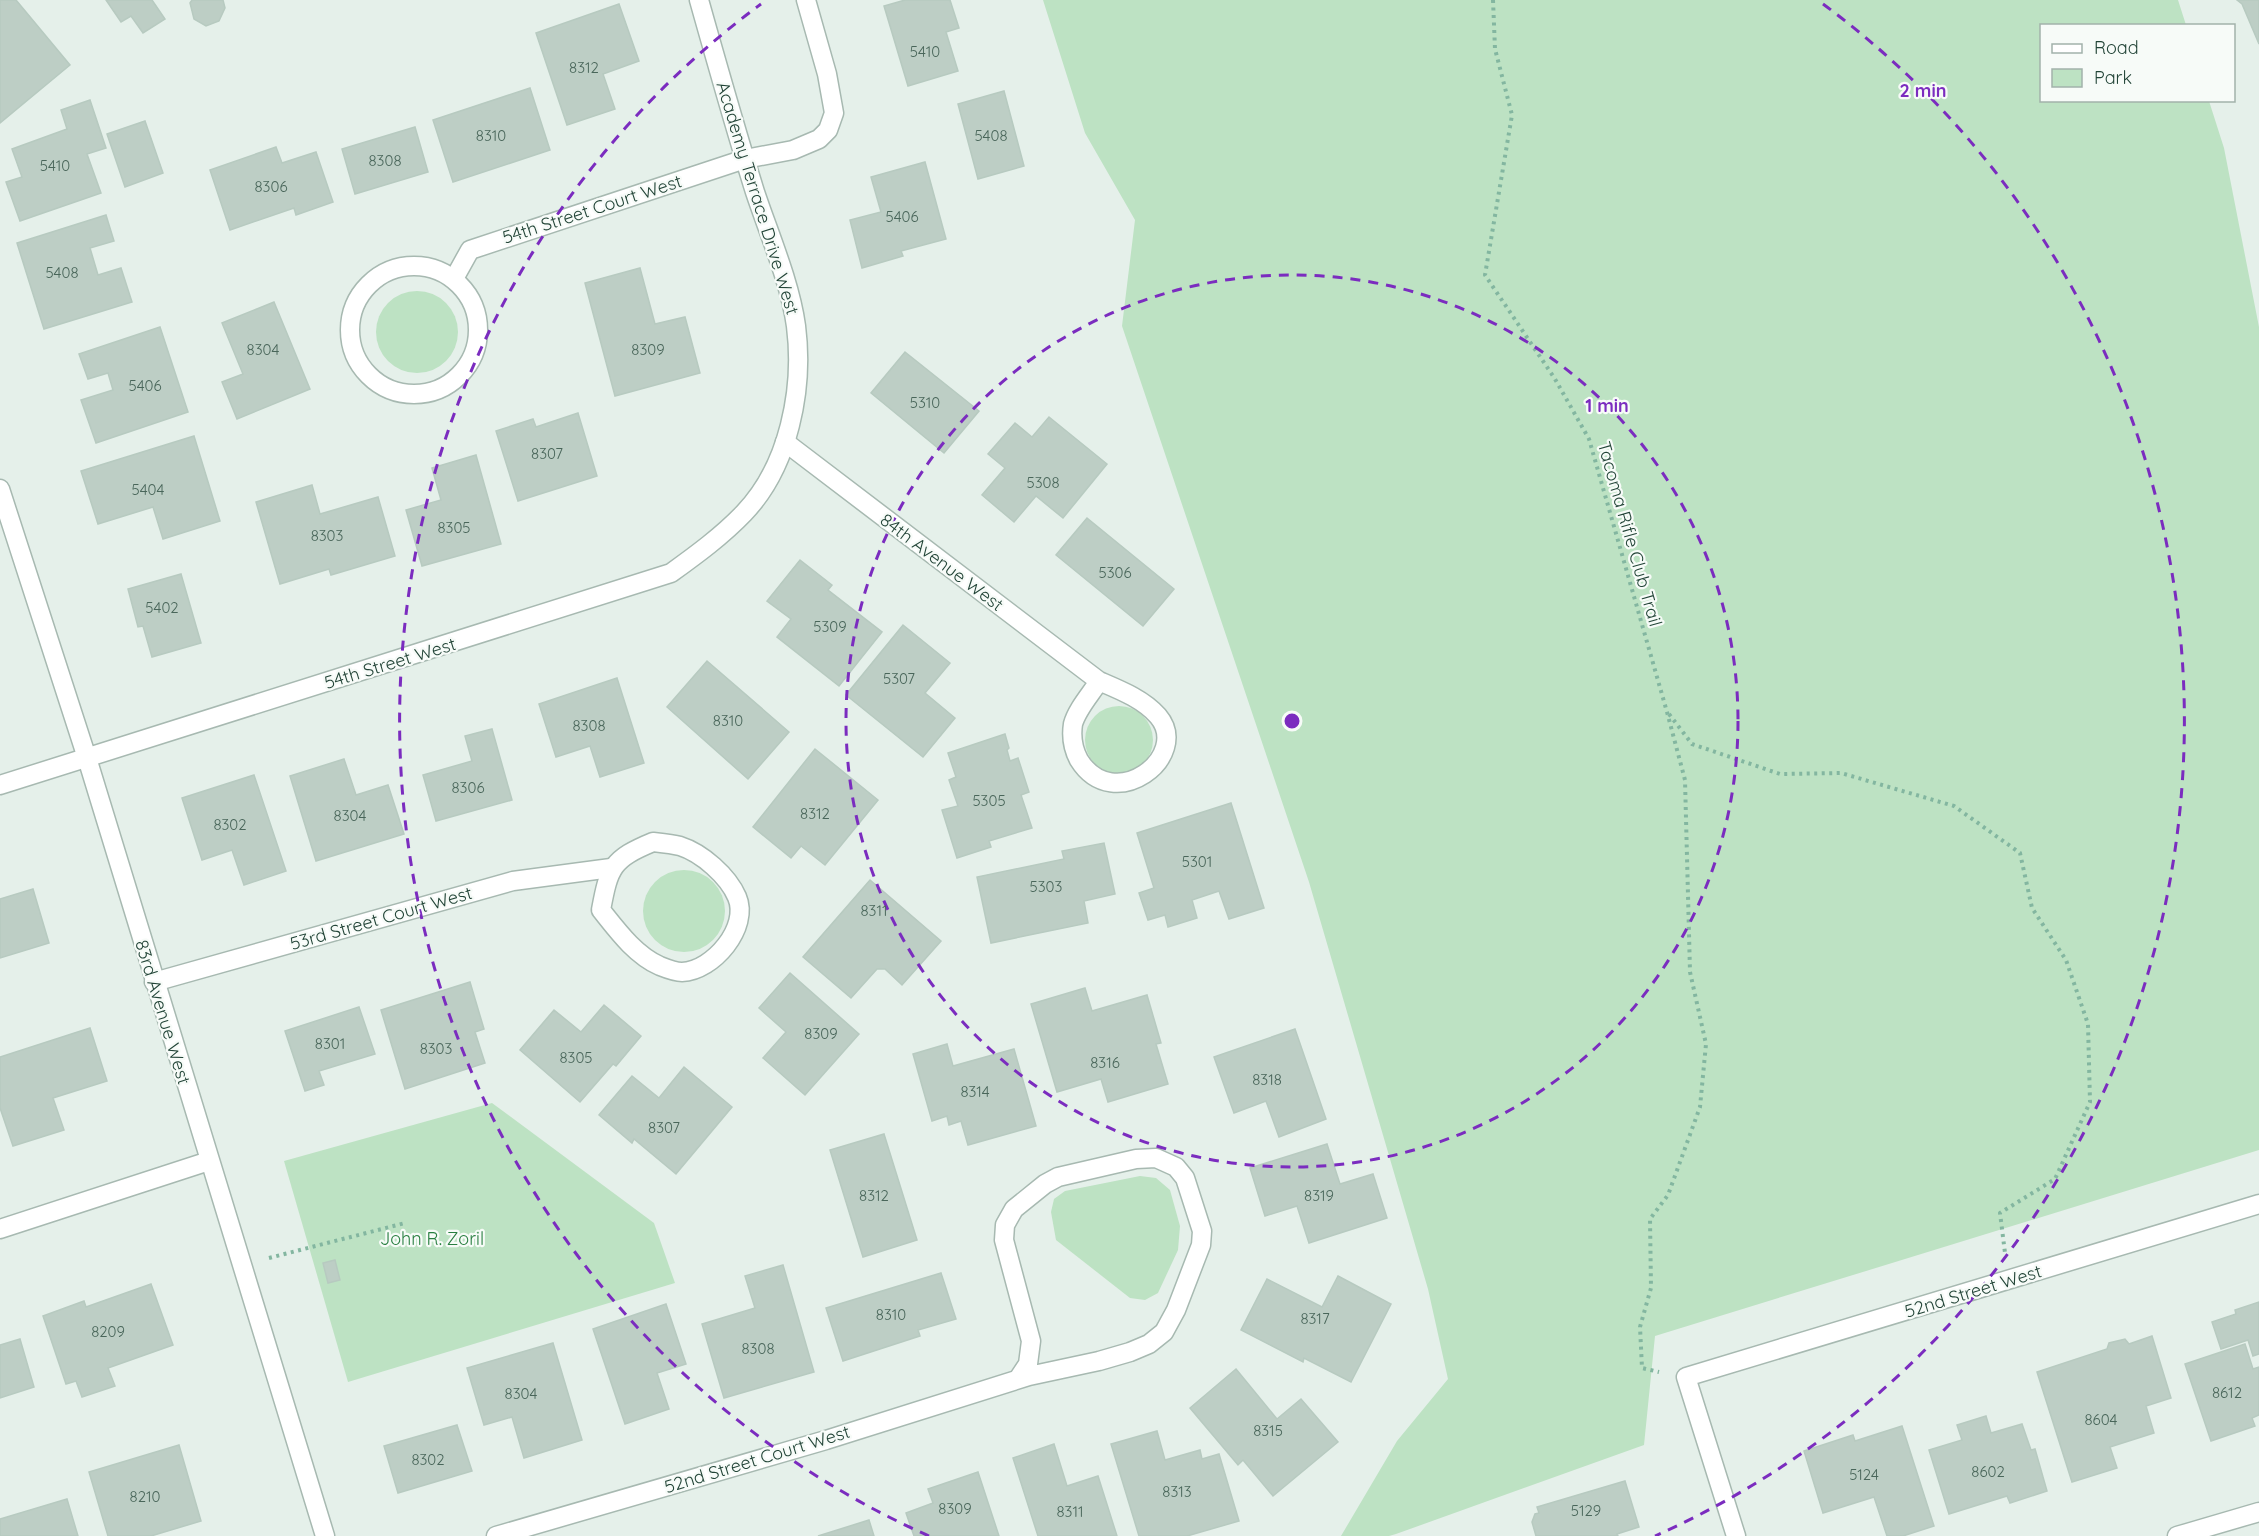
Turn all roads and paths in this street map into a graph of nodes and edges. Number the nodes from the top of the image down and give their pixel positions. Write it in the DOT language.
graph roads {
  1 [pos="699,0"];
  2 [pos="806,0"];
  3 [pos="1493,0"];
  4 [pos="745,159"];
  5 [pos="454,277"];
  6 [pos="785,442"];
  7 [pos="0,489"];
  8 [pos="754,498"];
  9 [pos="1099,681"];
  10 [pos="1667,712"];
  11 [pos="87,758"];
  12 [pos="0,785"];
  13 [pos="611,868"];
  14 [pos="154,982"];
  15 [pos="208,1161"];
  16 [pos="2259,1204"];
  17 [pos="405,1223"];
  18 [pos="0,1229"];
  19 [pos="241,1266"];
  20 [pos="2008,1280"];
  21 [pos="1686,1377"];
  22 [pos="1018,1379"];
  23 [pos="2259,1512"];
  24 [pos="325,1536"];
  25 [pos="496,1536"];
  26 [pos="1736,1536"];
  27 [pos="2177,1536"];
  1 -- 4 [label="street, Academy Terrace Drive West"];
  2 -- 4 [label="street, 54th Street Court West"];
  3 -- 10 [label="path, Tacoma Rifle Club Trail"];
  4 -- 5 [label="street, 54th Street Court West"];
  4 -- 6 [label="street, Academy Terrace Drive West"];
  5 -- 5 [label="street"];
  6 -- 8 [label="street, Academy Terrace Drive West"];
  6 -- 9 [label="street, 84th Avenue West"];
  7 -- 11 [label="street, 83rd Avenue West"];
  8 -- 11 [label="street, 54th Street West"];
  9 -- 9 [label="street, 84th Avenue West"];
  10 -- 20 [label="path, Tacoma Rifle Club Trail"];
  10 -- 21 [label="path, Tacoma Rifle Club Trail"];
  11 -- 12 [label="street, 54th Street West"];
  11 -- 14 [label="street, 83rd Avenue West"];
  13 -- 13 [label="street"];
  13 -- 14 [label="street, 53rd Street Court West"];
  14 -- 15 [label="street, 83rd Avenue West"];
  15 -- 18 [label="street"];
  15 -- 19 [label="street, 83rd Avenue West"];
  16 -- 20 [label="street, 52nd Street West"];
  17 -- 19 [label="path"];
  19 -- 24 [label="street, 83rd Avenue West"];
  20 -- 21 [label="street, 52nd Street West"];
  21 -- 26 [label="street"];
  22 -- 22 [label="street, 52nd Street Court West"];
  22 -- 25 [label="street, 52nd Street Court West"];
  23 -- 27 [label="street"];
}
